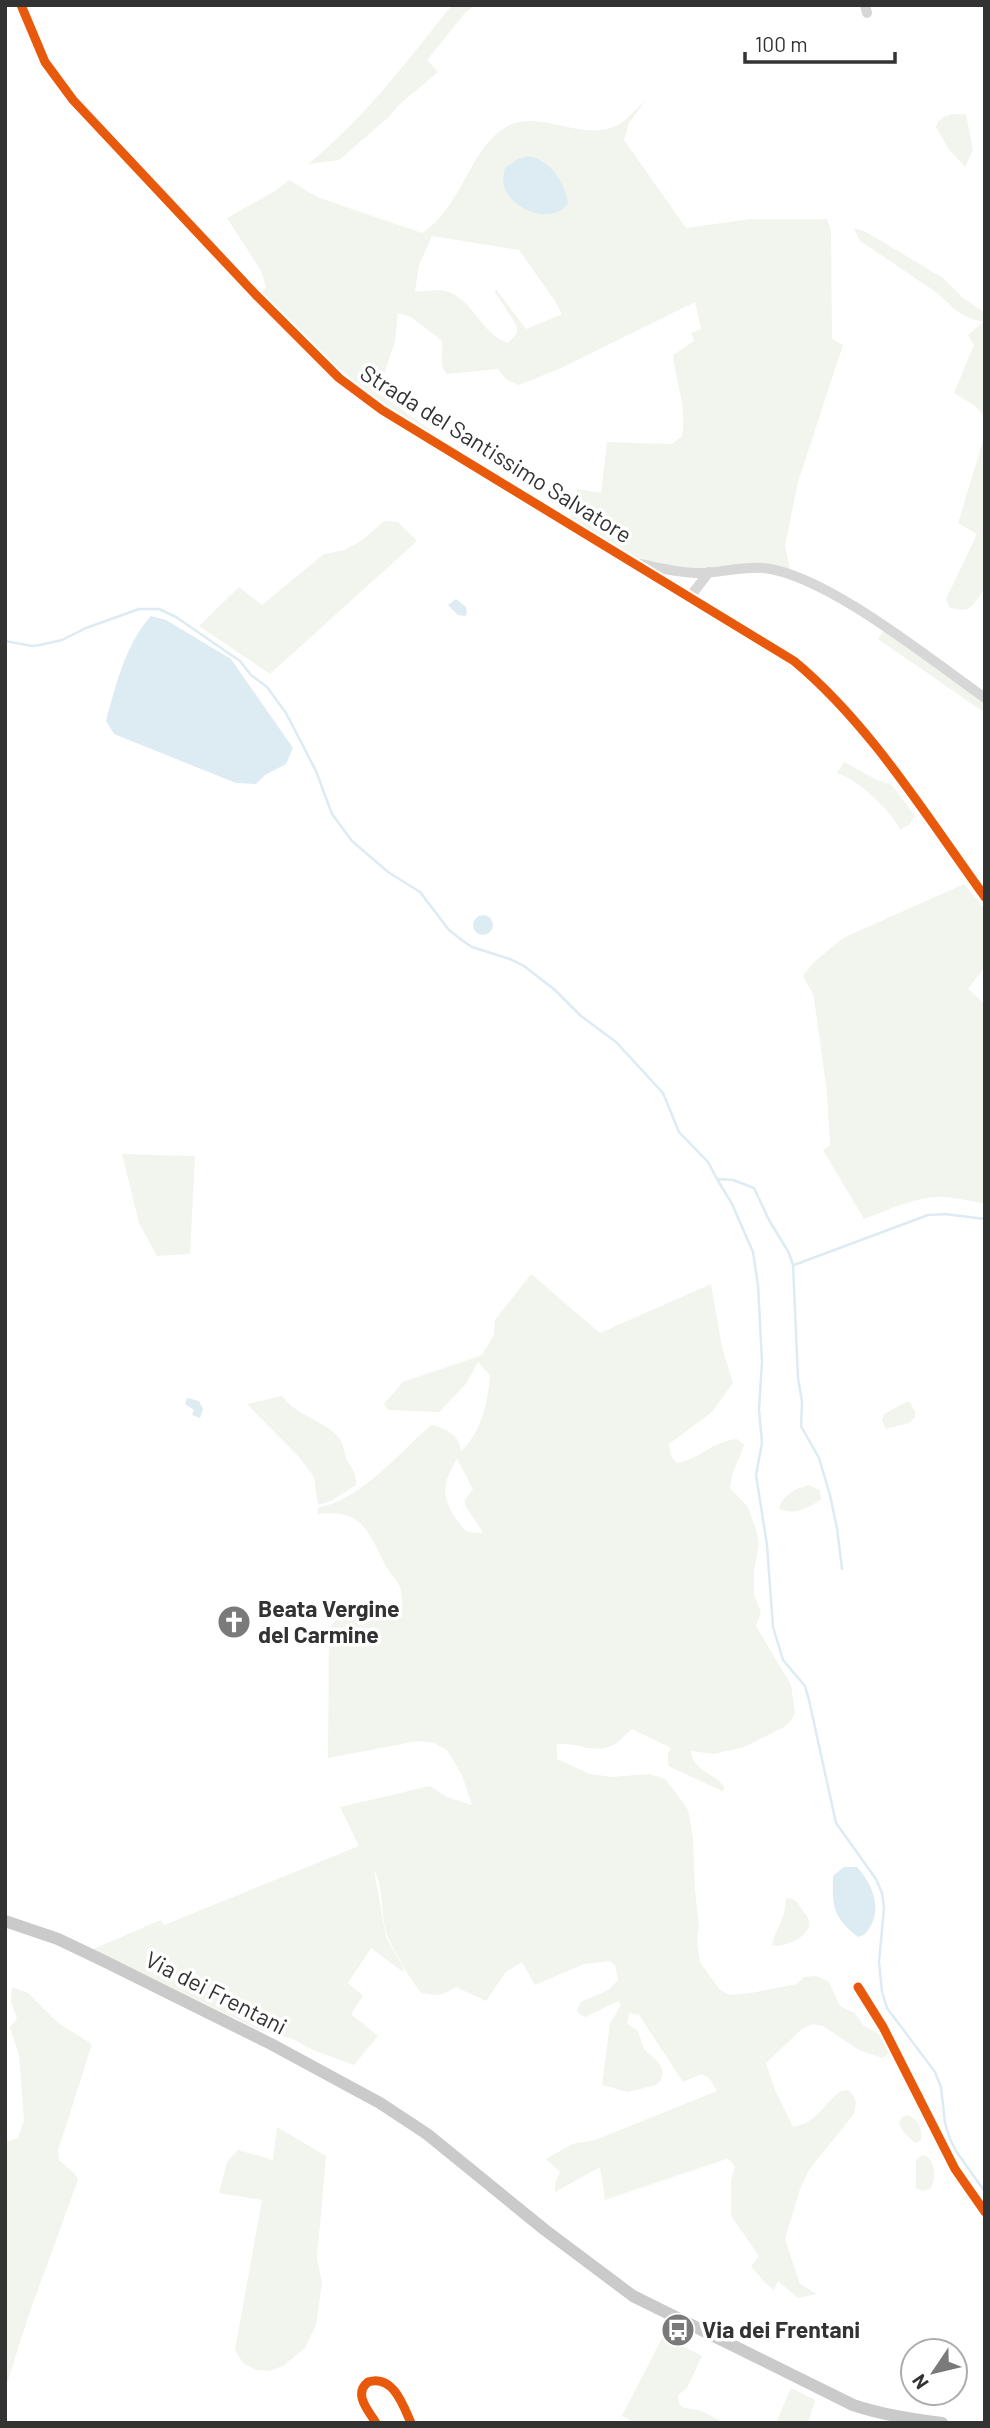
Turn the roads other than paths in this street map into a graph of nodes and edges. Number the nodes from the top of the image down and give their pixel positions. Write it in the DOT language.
graph roads {
  1 [pos="21,5"];
  2 [pos="633,563"];
  3 [pos="709,572"];
  4 [pos="690,598"];
  5 [pos="985,698"];
  6 [pos="985,897"];
  7 [pos="5,1921"];
  8 [pos="858,1987"];
  9 [pos="985,2212"];
  10 [pos="376,2423"];
  11 [pos="411,2423"];
  12 [pos="942,2423"];
  1 -- 2 [label="street, Strada del Santissimo Salvatore"];
  2 -- 3 [label="street"];
  2 -- 4 [label="street, Strada del Santissimo Salvatore"];
  3 -- 4 [label="street"];
  3 -- 5 [label="street"];
  4 -- 6 [label="street, Strada del Santissimo Salvatore"];
  7 -- 12 [label="main road, Via dei Frentani"];
  8 -- 9 [label="street"];
  10 -- 11 [label="street"];
}
